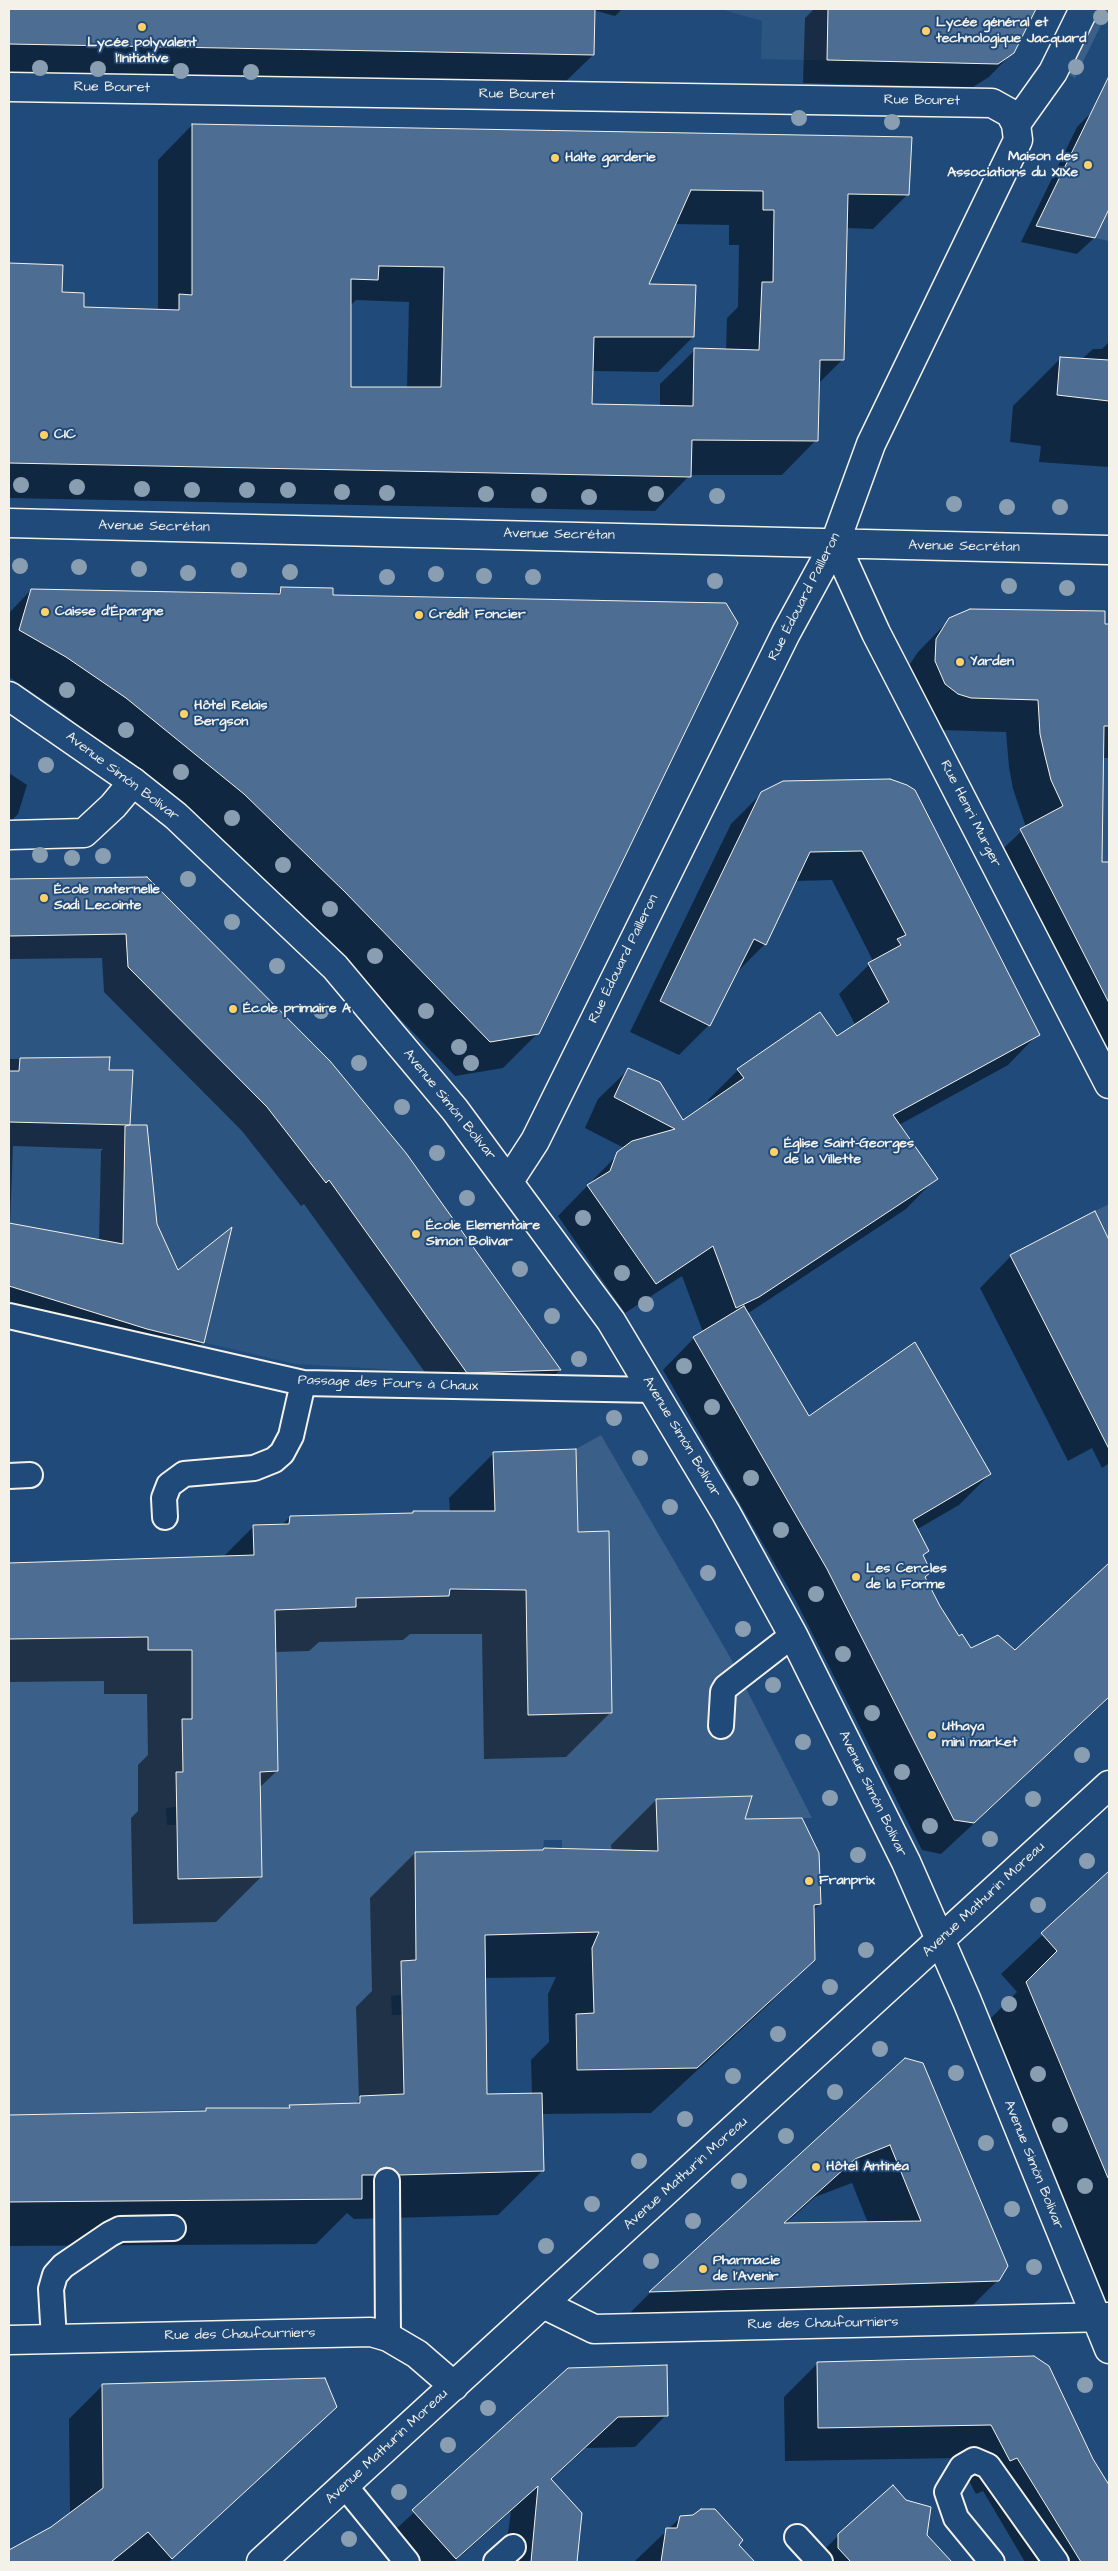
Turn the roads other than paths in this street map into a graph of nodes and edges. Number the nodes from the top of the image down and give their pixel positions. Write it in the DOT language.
graph roads {
  1 [pos="1084,9"];
  2 [pos="9,87"];
  3 [pos="1016,124"];
  4 [pos="9,523"];
  5 [pos="835,543"];
  6 [pos="1109,550"];
  7 [pos="9,696"];
  8 [pos="133,782"];
  9 [pos="9,835"];
  10 [pos="1109,1084"];
  11 [pos="509,1181"];
  12 [pos="9,1316"];
  13 [pos="304,1383"];
  14 [pos="654,1390"];
  15 [pos="165,1517"];
  16 [pos="792,1635"];
  17 [pos="721,1726"];
  18 [pos="1109,1785"];
  19 [pos="940,1942"];
  20 [pos="387,2181"];
  21 [pos="173,2228"];
  22 [pos="542,2304"];
  23 [pos="1102,2317"];
  24 [pos="388,2337"];
  25 [pos="54,2339"];
  26 [pos="9,2340"];
  27 [pos="1109,2349"];
  28 [pos="454,2386"];
  29 [pos="345,2486"];
  30 [pos="797,2537"];
  31 [pos="513,2546"];
  32 [pos="261,2562"];
  33 [pos="407,2562"];
  34 [pos="496,2562"];
  35 [pos="820,2562"];
  36 [pos="992,2562"];
  37 [pos="1056,2562"];
  1 -- 3 [label="street"];
  2 -- 3 [label="street, Rue Bouret"];
  3 -- 5 [label="street, Rue Édouard Pailleron"];
  4 -- 5 [label="street, Avenue Secrétan"];
  5 -- 6 [label="street, Avenue Secrétan"];
  5 -- 10 [label="street, Rue Henri Murger"];
  5 -- 11 [label="street, Rue Édouard Pailleron"];
  7 -- 8 [label="street, Avenue Simón Bolívar"];
  8 -- 9 [label="street"];
  8 -- 11 [label="street, Avenue Simón Bolívar"];
  11 -- 14 [label="street, Avenue Simón Bolívar"];
  12 -- 13 [label="lane, Passage des Fours à Chaux"];
  13 -- 14 [label="lane, Passage des Fours à Chaux"];
  13 -- 15 [label="lane"];
  14 -- 16 [label="street, Avenue Simón Bolívar"];
  16 -- 17 [label="lane"];
  16 -- 19 [label="street, Avenue Simón Bolívar"];
  18 -- 19 [label="street, Avenue Mathurin Moreau"];
  19 -- 22 [label="street, Avenue Mathurin Moreau"];
  19 -- 23 [label="street, Avenue Simón Bolívar"];
  20 -- 24 [label="lane"];
  21 -- 25 [label="lane"];
  22 -- 23 [label="street, Rue des Chaufourniers"];
  22 -- 28 [label="street, Avenue Mathurin Moreau"];
  23 -- 27 [label="street, Avenue Simón Bolívar"];
  24 -- 25 [label="street, Rue des Chaufourniers"];
  24 -- 28 [label="street, Rue des Chaufourniers"];
  25 -- 26 [label="street, Rue des Chaufourniers"];
  28 -- 29 [label="street, Avenue Mathurin Moreau"];
  29 -- 32 [label="street, Avenue Mathurin Moreau"];
  29 -- 33 [label="lane"];
  30 -- 35 [label="lane"];
  31 -- 34 [label="lane"];
  36 -- 37 [label="lane"];
}
